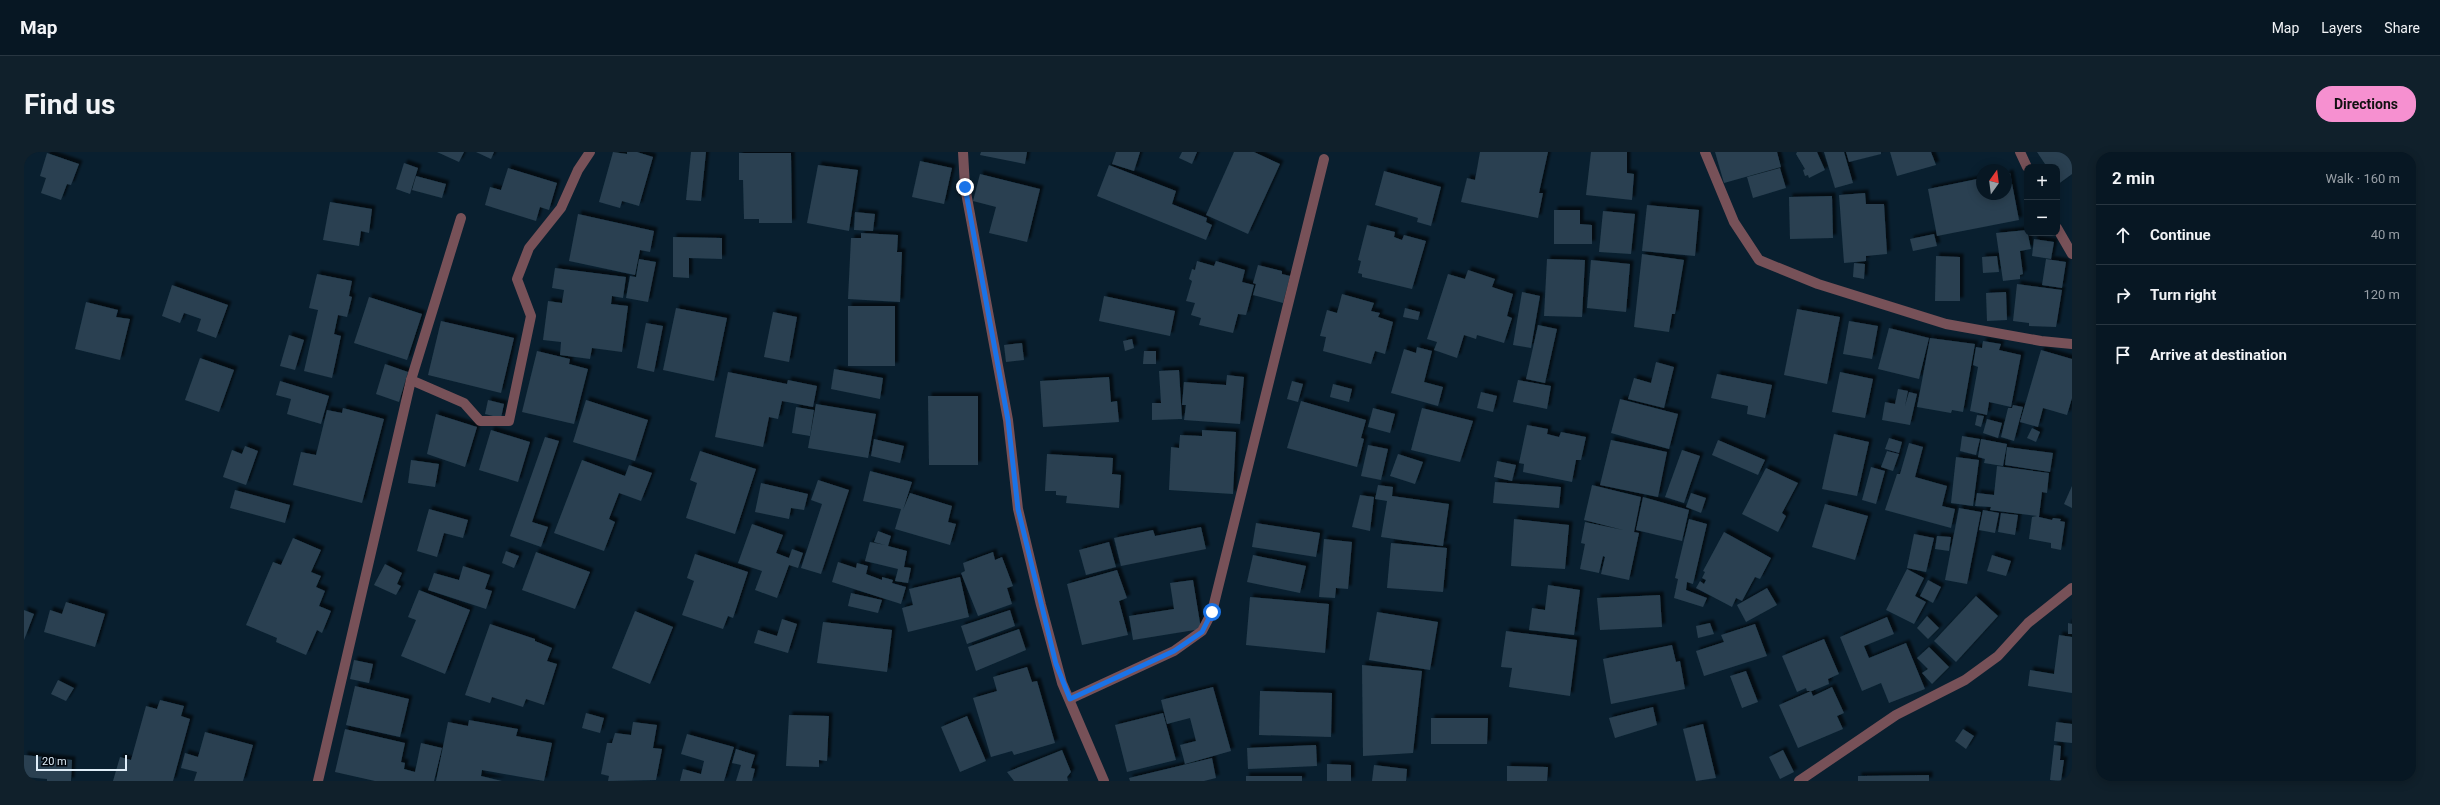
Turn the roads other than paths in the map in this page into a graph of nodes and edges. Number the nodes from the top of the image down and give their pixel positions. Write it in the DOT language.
graph roads {
  1 [pos="590,152"];
  2 [pos="963,152"];
  3 [pos="1705,152"];
  4 [pos="2020,152"];
  5 [pos="1324,159"];
  6 [pos="2026,164"];
  7 [pos="461,218"];
  8 [pos="2060,233"];
  9 [pos="2072,254"];
  10 [pos="2072,344"];
  11 [pos="411,380"];
  12 [pos="2072,588"];
  13 [pos="1070,699"];
  14 [pos="318,781"];
  15 [pos="1104,781"];
  16 [pos="1801,781"];
  1 -- 11 [label="street"];
  2 -- 13 [label="street"];
  3 -- 10 [label="street"];
  4 -- 6 [label="street"];
  5 -- 13 [label="street"];
  7 -- 11 [label="street"];
  8 -- 9 [label="street"];
  11 -- 14 [label="street"];
  12 -- 16 [label="street"];
  13 -- 15 [label="street"];
}
